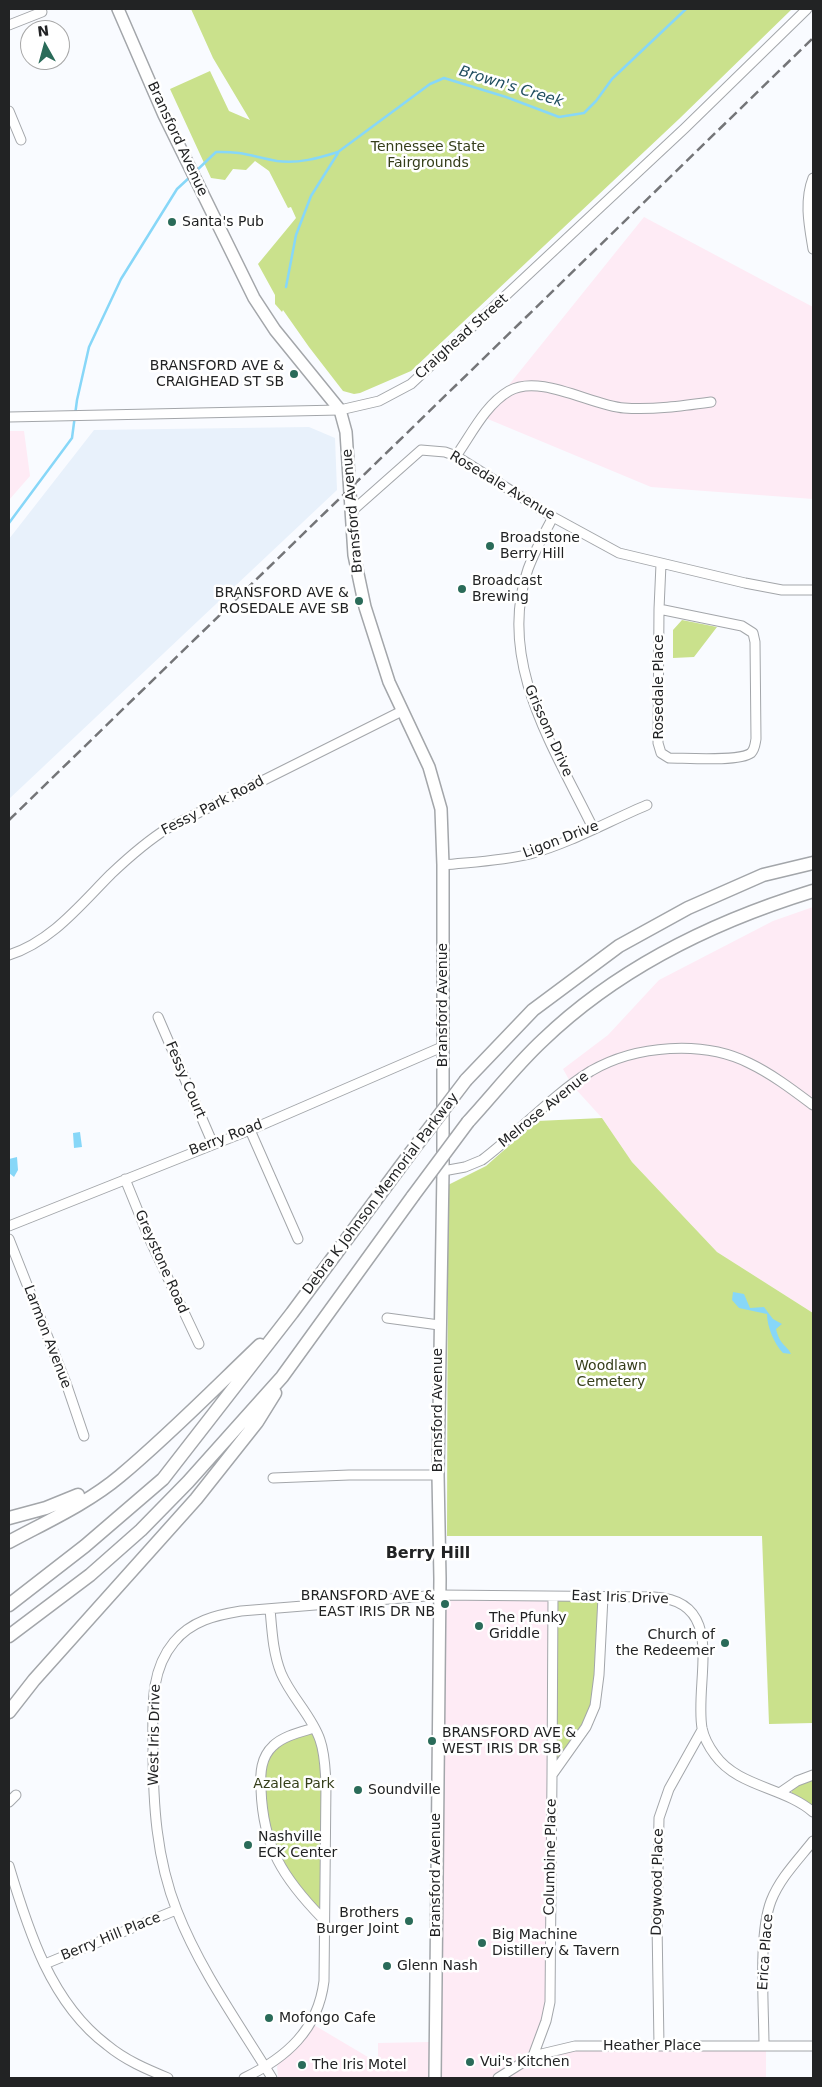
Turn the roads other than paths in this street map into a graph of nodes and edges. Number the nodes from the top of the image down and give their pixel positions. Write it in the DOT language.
graph roads {
  1 [pos="118,9"];
  2 [pos="807,9"];
  3 [pos="42,12"];
  4 [pos="9,25"];
  5 [pos="9,111"];
  6 [pos="21,140"];
  7 [pos="813,178"];
  8 [pos="813,249"];
  9 [pos="711,402"];
  10 [pos="340,410"];
  11 [pos="9,417"];
  12 [pos="456,456"];
  13 [pos="351,512"];
  14 [pos="553,517"];
  15 [pos="661,564"];
  16 [pos="813,590"];
  17 [pos="659,609"];
  18 [pos="402,711"];
  19 [pos="646,805"];
  20 [pos="593,828"];
  21 [pos="813,862"];
  22 [pos="443,865"];
  23 [pos="813,891"];
  24 [pos="9,954"];
  25 [pos="158,1017"];
  26 [pos="442,1047"];
  27 [pos="813,1104"];
  28 [pos="250,1130"];
  29 [pos="212,1144"];
  30 [pos="443,1171"];
  31 [pos="126,1179"];
  32 [pos="9,1226"];
  33 [pos="9,1238"];
  34 [pos="298,1239"];
  35 [pos="292,1313"];
  36 [pos="387,1318"];
  37 [pos="439,1325"];
  38 [pos="199,1344"];
  39 [pos="282,1377"];
  40 [pos="84,1436"];
  41 [pos="126,1469"];
  42 [pos="438,1475"];
  43 [pos="272,1478"];
  44 [pos="9,1518"];
  45 [pos="9,1542"];
  46 [pos="439,1595"];
  47 [pos="553,1597"];
  48 [pos="602,1597"];
  49 [pos="9,1605"];
  50 [pos="270,1608"];
  51 [pos="9,1636"];
  52 [pos="34,1680"];
  53 [pos="9,1701"];
  54 [pos="9,1712"];
  55 [pos="314,1728"];
  56 [pos="702,1730"];
  57 [pos="552,1775"];
  58 [pos="813,1775"];
  59 [pos="780,1792"];
  60 [pos="813,1812"];
  61 [pos="813,1841"];
  62 [pos="9,1866"];
  63 [pos="176,1910"];
  64 [pos="323,1919"];
  65 [pos="45,1964"];
  66 [pos="659,2045"];
  67 [pos="764,2046"];
  68 [pos="813,2046"];
  69 [pos="534,2056"];
  70 [pos="266,2067"];
  71 [pos="168,2078"];
  72 [pos="244,2078"];
  73 [pos="272,2078"];
  74 [pos="435,2078"];
  75 [pos="498,2078"];
  1 -- 10 [label="main road, Bransford Avenue"];
  2 -- 10 [label="street, Craighead Street"];
  3 -- 4 [label="street"];
  5 -- 6 [label="street"];
  7 -- 8 [label="street"];
  9 -- 12 [label="street"];
  10 -- 11 [label="street, Craighead Street"];
  10 -- 13 [label="main road, Bransford Avenue"];
  12 -- 13 [label="street, Rosedale Avenue"];
  12 -- 14 [label="street, Rosedale Avenue"];
  13 -- 18 [label="main road, Bransford Avenue"];
  14 -- 15 [label="street, Rosedale Avenue"];
  14 -- 20 [label="street, Grissom Drive"];
  15 -- 16 [label="street, Rosedale Avenue"];
  15 -- 17 [label="street, Rosedale Place"];
  17 -- 17 [label="street, Rosedale Place"];
  18 -- 22 [label="main road, Bransford Avenue"];
  18 -- 24 [label="street, Fessy Park Road"];
  19 -- 20 [label="street, Ligon Drive"];
  20 -- 22 [label="street, Ligon Drive"];
  21 -- 35 [label="highway, Debra K Johnson Memorial Parkway, bridge"];
  22 -- 26 [label="main road, Bransford Avenue"];
  23 -- 39 [label="highway, Debra K Johnson Memorial Parkway, bridge"];
  25 -- 29 [label="street, Fessy Court"];
  26 -- 28 [label="street, Berry Road"];
  26 -- 30 [label="main road, Bransford Avenue"];
  27 -- 30 [label="street, Melrose Avenue"];
  28 -- 29 [label="street, Berry Road"];
  28 -- 34 [label="street"];
  29 -- 31 [label="street, Berry Road"];
  30 -- 37 [label="main road, Bransford Avenue"];
  31 -- 32 [label="street, Berry Road"];
  31 -- 38 [label="street, Greystone Road"];
  33 -- 40 [label="street, Larmon Avenue"];
  35 -- 41 [label="highway"];
  35 -- 49 [label="highway, Debra K Johnson Memorial Parkway"];
  36 -- 37 [label="street"];
  37 -- 42 [label="main road, Bransford Avenue"];
  39 -- 51 [label="highway, Debra K Johnson Memorial Parkway"];
  39 -- 52 [label="highway"];
  41 -- 44 [label="highway"];
  41 -- 45 [label="highway"];
  42 -- 43 [label="street"];
  42 -- 46 [label="main road, Bransford Avenue"];
  46 -- 47 [label="street, East Iris Drive"];
  46 -- 50 [label="street, West Iris Drive"];
  46 -- 74 [label="main road, Bransford Avenue"];
  47 -- 48 [label="street, East Iris Drive"];
  47 -- 57 [label="street, Columbine Place"];
  48 -- 56 [label="street, East Iris Drive"];
  48 -- 57 [label="street"];
  50 -- 55 [label="street"];
  50 -- 63 [label="street, West Iris Drive"];
  52 -- 53 [label="highway"];
  52 -- 54 [label="highway"];
  55 -- 64 [label="street"];
  55 -- 64 [label="street"];
  56 -- 59 [label="street, East Iris Drive"];
  56 -- 66 [label="street, Dogwood Place"];
  57 -- 69 [label="street, Columbine Place"];
  58 -- 59 [label="street"];
  59 -- 60 [label="street, East Iris Drive"];
  61 -- 67 [label="street, Erica Place"];
  62 -- 65 [label="street"];
  63 -- 65 [label="street, Berry Hill Place"];
  63 -- 70 [label="street, West Iris Drive"];
  64 -- 70 [label="street"];
  65 -- 71 [label="street"];
  66 -- 67 [label="street, Heather Place"];
  66 -- 69 [label="street, Heather Place"];
  67 -- 68 [label="street, Heather Place"];
  69 -- 75 [label="street, Heather Place"];
  70 -- 72 [label="street"];
  70 -- 73 [label="street, West Iris Drive"];
}
